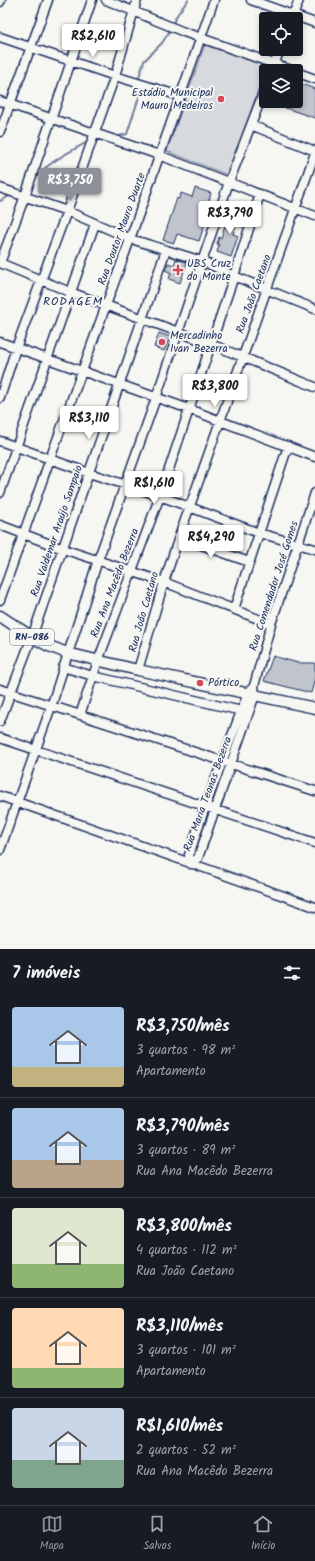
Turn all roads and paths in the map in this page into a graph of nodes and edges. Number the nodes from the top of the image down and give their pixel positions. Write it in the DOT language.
graph roads {
  1 [pos="48,0"];
  2 [pos="92,0"];
  3 [pos="106,0"];
  4 [pos="137,0"];
  5 [pos="214,0"];
  6 [pos="251,0"];
  7 [pos="299,0"];
  8 [pos="133,12"];
  9 [pos="280,12"];
  10 [pos="294,12"];
  11 [pos="303,20"];
  12 [pos="315,23"];
  13 [pos="0,36"];
  14 [pos="200,38"];
  15 [pos="30,47"];
  16 [pos="72,61"];
  17 [pos="265,64"];
  18 [pos="303,74"];
  19 [pos="115,76"];
  20 [pos="315,79"];
  21 [pos="180,96"];
  22 [pos="0,101"];
  23 [pos="259,104"];
  24 [pos="10,105"];
  25 [pos="52,120"];
  26 [pos="251,124"];
  27 [pos="0,132"];
  28 [pos="94,133"];
  29 [pos="315,152"];
  30 [pos="159,155"];
  31 [pos="229,182"];
  32 [pos="0,188"];
  33 [pos="260,194"];
  34 [pos="25,196"];
  35 [pos="296,208"];
  36 [pos="67,211"];
  37 [pos="315,216"];
  38 [pos="95,224"];
  39 [pos="131,239"];
  40 [pos="166,250"];
  41 [pos="202,261"];
  42 [pos="0,263"];
  43 [pos="234,276"];
  44 [pos="41,280"];
  45 [pos="267,289"];
  46 [pos="70,292"];
  47 [pos="106,304"];
  48 [pos="315,309"];
  49 [pos="141,319"];
  50 [pos="178,332"];
  51 [pos="0,342"];
  52 [pos="211,344"];
  53 [pos="16,348"];
  54 [pos="242,357"];
  55 [pos="47,359"];
  56 [pos="82,371"];
  57 [pos="119,384"];
  58 [pos="315,387"];
  59 [pos="0,398"];
  60 [pos="156,398"];
  61 [pos="188,409"];
  62 [pos="221,421"];
  63 [pos="0,441"];
  64 [pos="288,446"];
  65 [pos="16,447"];
  66 [pos="315,457"];
  67 [pos="50,459"];
  68 [pos="89,473"];
  69 [pos="125,484"];
  70 [pos="0,492"];
  71 [pos="315,493"];
  72 [pos="160,496"];
  73 [pos="190,508"];
  74 [pos="0,525"];
  75 [pos="259,533"];
  76 [pos="25,534"];
  77 [pos="179,536"];
  78 [pos="298,544"];
  79 [pos="63,548"];
  80 [pos="315,549"];
  81 [pos="98,560"];
  82 [pos="249,562"];
  83 [pos="131,571"];
  84 [pos="164,582"];
  85 [pos="0,600"];
  86 [pos="234,609"];
  87 [pos="0,616"];
  88 [pos="271,624"];
  89 [pos="32,637"];
  90 [pos="68,653"];
  91 [pos="98,661"];
  92 [pos="63,667"];
  93 [pos="138,670"];
  94 [pos="93,676"];
  95 [pos="0,689"];
  96 [pos="252,691"];
  97 [pos="11,693"];
  98 [pos="51,706"];
  99 [pos="315,708"];
  100 [pos="245,712"];
  101 [pos="80,715"];
  102 [pos="0,721"];
  103 [pos="0,738"];
  104 [pos="35,750"];
  105 [pos="227,762"];
  106 [pos="315,791"];
  107 [pos="0,796"];
  108 [pos="17,802"];
  109 [pos="205,807"];
  110 [pos="215,810"];
  111 [pos="315,843"];
  112 [pos="0,850"];
  113 [pos="191,864"];
  114 [pos="315,907"];
  1 -- 15 [label="street"];
  2 -- 16 [label="street"];
  3 -- 8 [label="street"];
  4 -- 8 [label="street"];
  5 -- 14 [label="street, Rua Doutor Mauro Duarte"];
  6 -- 9 [label="street"];
  7 -- 10 [label="street"];
  8 -- 14 [label="street"];
  8 -- 19 [label="street"];
  11 -- 12 [label="street"];
  13 -- 15 [label="street"];
  14 -- 17 [label="street"];
  14 -- 21 [label="street, Rua Doutor Mauro Duarte"];
  15 -- 16 [label="street"];
  15 -- 24 [label="street"];
  16 -- 19 [label="street"];
  16 -- 25 [label="street"];
  18 -- 20 [label="street"];
  19 -- 21 [label="street"];
  19 -- 28 [label="street"];
  21 -- 30 [label="street, Rua Doutor Mauro Duarte"];
  22 -- 24 [label="street"];
  23 -- 26 [label="street"];
  24 -- 25 [label="street"];
  24 -- 27 [label="street"];
  25 -- 28 [label="street"];
  25 -- 34 [label="street"];
  26 -- 29 [label="street"];
  26 -- 31 [label="street"];
  28 -- 30 [label="street"];
  28 -- 36 [label="street"];
  29 -- 35 [label="street, Rua João Caetano"];
  30 -- 31 [label="street"];
  30 -- 39 [label="street, Rua Doutor Mauro Duarte"];
  31 -- 33 [label="street"];
  31 -- 41 [label="street"];
  32 -- 34 [label="street"];
  33 -- 35 [label="street"];
  33 -- 43 [label="street, Rua Ana Macêdo Bezerra"];
  34 -- 36 [label="street"];
  34 -- 42 [label="street"];
  35 -- 37 [label="street"];
  35 -- 45 [label="street, Rua João Caetano"];
  36 -- 38 [label="street"];
  36 -- 44 [label="street"];
  38 -- 39 [label="street"];
  38 -- 46 [label="street"];
  39 -- 40 [label="street"];
  39 -- 47 [label="street, Rua Doutor Mauro Duarte"];
  40 -- 41 [label="street"];
  40 -- 49 [label="street, Rua Valdemar Araújo Sampaio"];
  41 -- 43 [label="street"];
  41 -- 50 [label="street"];
  42 -- 44 [label="street"];
  43 -- 45 [label="street"];
  43 -- 52 [label="street, Rua Ana Macêdo Bezerra"];
  44 -- 46 [label="street"];
  44 -- 53 [label="street"];
  45 -- 48 [label="street"];
  45 -- 54 [label="street, Rua João Caetano"];
  46 -- 47 [label="street"];
  46 -- 55 [label="street"];
  47 -- 49 [label="street"];
  47 -- 56 [label="street, Rua Doutor Mauro Duarte"];
  49 -- 50 [label="street"];
  49 -- 57 [label="street, Rua Valdemar Araújo Sampaio"];
  50 -- 52 [label="street"];
  50 -- 60 [label="street"];
  51 -- 53 [label="street"];
  52 -- 54 [label="street"];
  52 -- 61 [label="street, Rua Ana Macêdo Bezerra"];
  53 -- 55 [label="street"];
  53 -- 59 [label="street"];
  54 -- 58 [label="street"];
  54 -- 62 [label="street, Rua João Caetano"];
  55 -- 56 [label="street"];
  55 -- 65 [label="street"];
  56 -- 57 [label="street"];
  56 -- 67 [label="street, Rua Doutor Mauro Duarte"];
  57 -- 60 [label="street"];
  57 -- 68 [label="street, Rua Valdemar Araújo Sampaio"];
  60 -- 61 [label="street"];
  60 -- 69 [label="street"];
  61 -- 62 [label="street"];
  61 -- 72 [label="street, Rua Ana Macêdo Bezerra"];
  62 -- 64 [label="street"];
  62 -- 73 [label="street, Rua João Caetano"];
  63 -- 65 [label="street"];
  64 -- 66 [label="street"];
  64 -- 75 [label="street"];
  65 -- 67 [label="street"];
  65 -- 70 [label="street"];
  67 -- 68 [label="street"];
  67 -- 76 [label="street, Rua Doutor Mauro Duarte"];
  68 -- 69 [label="street"];
  68 -- 79 [label="street, Rua Valdemar Araújo Sampaio"];
  69 -- 72 [label="street"];
  69 -- 81 [label="street"];
  71 -- 78 [label="street, Rua Comendador José Gomes"];
  72 -- 73 [label="street"];
  72 -- 83 [label="street, Rua Ana Macêdo Bezerra"];
  73 -- 75 [label="street"];
  73 -- 77 [label="street, Rua João Caetano"];
  74 -- 76 [label="street"];
  75 -- 78 [label="street"];
  75 -- 82 [label="street"];
  76 -- 79 [label="street"];
  76 -- 85 [label="street, Rua Doutor Mauro Duarte"];
  77 -- 82 [label="street"];
  77 -- 84 [label="street, Rua João Caetano"];
  78 -- 80 [label="street"];
  78 -- 88 [label="street, Rua Comendador José Gomes"];
  79 -- 81 [label="street"];
  79 -- 89 [label="street, Rua Valdemar Araújo Sampaio"];
  81 -- 83 [label="street"];
  81 -- 90 [label="street"];
  82 -- 86 [label="street"];
  83 -- 84 [label="street"];
  83 -- 91 [label="street, Rua Ana Macêdo Bezerra"];
  84 -- 86 [label="street"];
  84 -- 93 [label="street, Rua João Caetano"];
  86 -- 88 [label="street"];
  87 -- 89 [label="main road, RN-086"];
  88 -- 96 [label="street, Rua Comendador José Gomes"];
  89 -- 90 [label="main road, RN-086"];
  89 -- 97 [label="street, Rua Valdemar Araújo Sampaio"];
  90 -- 91 [label="main road, RN-086"];
  90 -- 92 [label="street"];
  91 -- 93 [label="main road, RN-086"];
  91 -- 94 [label="street, Rua Ana Macêdo Bezerra"];
  92 -- 94 [label="street"];
  92 -- 98 [label="street"];
  93 -- 96 [label="main road, RN-086"];
  94 -- 100 [label="street"];
  94 -- 101 [label="street, Rua Ana Macêdo Bezerra"];
  95 -- 97 [label="street"];
  96 -- 99 [label="main road, RN-086"];
  96 -- 100 [label="street, Rua Maria Teonas Bezerra"];
  97 -- 98 [label="street"];
  97 -- 102 [label="street, Rua Valdemar Araújo Sampaio"];
  98 -- 101 [label="street"];
  98 -- 104 [label="street"];
  100 -- 105 [label="street, Rua Maria Teonas Bezerra"];
  101 -- 105 [label="street"];
  103 -- 104 [label="street"];
  104 -- 108 [label="street"];
  104 -- 109 [label="street"];
  105 -- 106 [label="street"];
  105 -- 109 [label="street, Rua Maria Teonas Bezerra"];
  105 -- 110 [label="street, Rua Maria Teonas Bezerra"];
  107 -- 108 [label="street"];
  108 -- 112 [label="street"];
  108 -- 113 [label="street"];
  109 -- 110 [label="street"];
  109 -- 113 [label="street, Rua Maria Teonas Bezerra"];
  110 -- 111 [label="street"];
  110 -- 113 [label="street, Rua Maria Teonas Bezerra"];
  113 -- 114 [label="street"];
}
